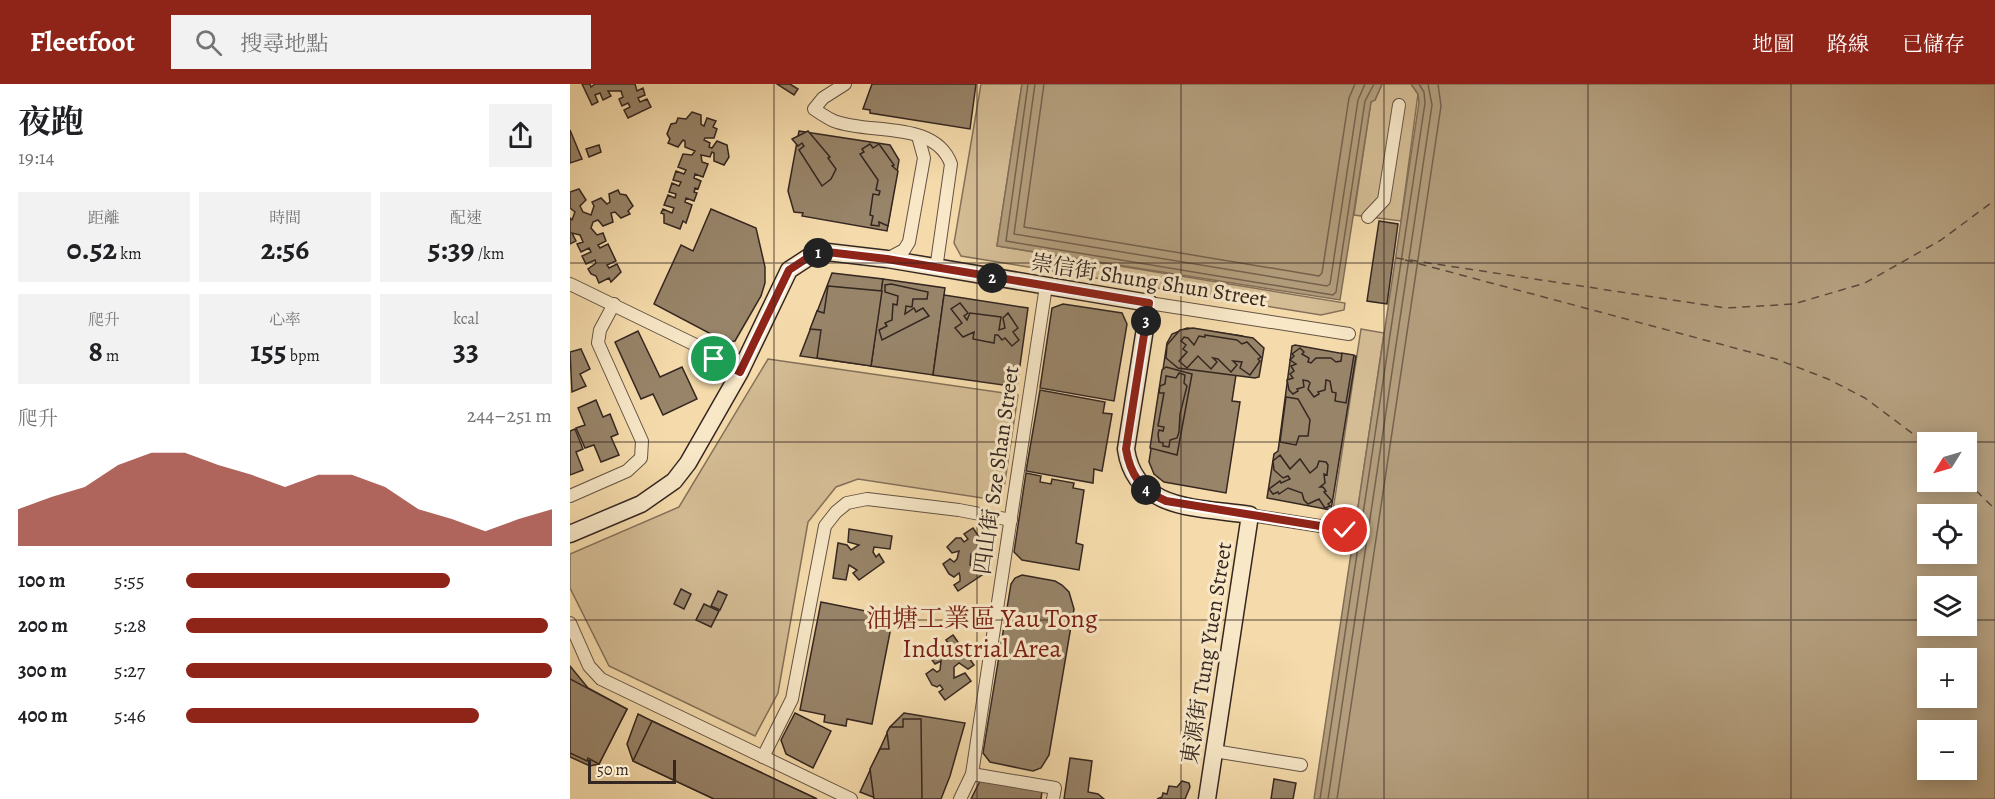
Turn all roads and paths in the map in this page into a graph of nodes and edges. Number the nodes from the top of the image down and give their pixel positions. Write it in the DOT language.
graph roads {
  1 [pos="845,84"];
  2 [pos="1399,105"];
  3 [pos="918,136"];
  4 [pos="1368,217"];
  5 [pos="887,259"];
  6 [pos="936,269"];
  7 [pos="570,284"];
  8 [pos="1046,286"];
  9 [pos="1149,303"];
  10 [pos="614,304"];
  11 [pos="1349,334"];
  12 [pos="742,368"];
  13 [pos="570,496"];
  14 [pos="1250,515"];
  15 [pos="1011,520"];
  16 [pos="1345,530"];
  17 [pos="570,534"];
  18 [pos="570,623"];
  19 [pos="1214,751"];
  20 [pos="763,757"];
  21 [pos="1301,765"];
  22 [pos="972,774"];
  23 [pos="851,799"];
  24 [pos="960,799"];
  25 [pos="1053,799"];
  26 [pos="1207,799"];
  1 -- 3 [label="street"];
  2 -- 4 [label="street"];
  3 -- 5 [label="street"];
  3 -- 6 [label="street"];
  5 -- 6 [label="street, 崇信街 Shung Shun Street"];
  5 -- 12 [label="street, 崇信街 Shung Shun Street"];
  6 -- 8 [label="street, 崇信街 Shung Shun Street"];
  7 -- 10 [label="street"];
  8 -- 9 [label="street, 崇信街 Shung Shun Street"];
  8 -- 15 [label="street, 四山街 Sze Shan Street"];
  9 -- 11 [label="street, 崇信街 Shung Shun Street"];
  9 -- 14 [label="street"];
  10 -- 12 [label="street"];
  10 -- 13 [label="street"];
  12 -- 17 [label="street"];
  14 -- 16 [label="street"];
  14 -- 19 [label="street, 東源街 Tung Yuen Street"];
  15 -- 20 [label="street"];
  15 -- 22 [label="street, 四山街 Sze Shan Street"];
  18 -- 20 [label="street"];
  19 -- 21 [label="street"];
  19 -- 26 [label="street, 東源街 Tung Yuen Street"];
  20 -- 23 [label="street"];
  22 -- 24 [label="street, 四山街 Sze Shan Street"];
  22 -- 25 [label="street"];
}
